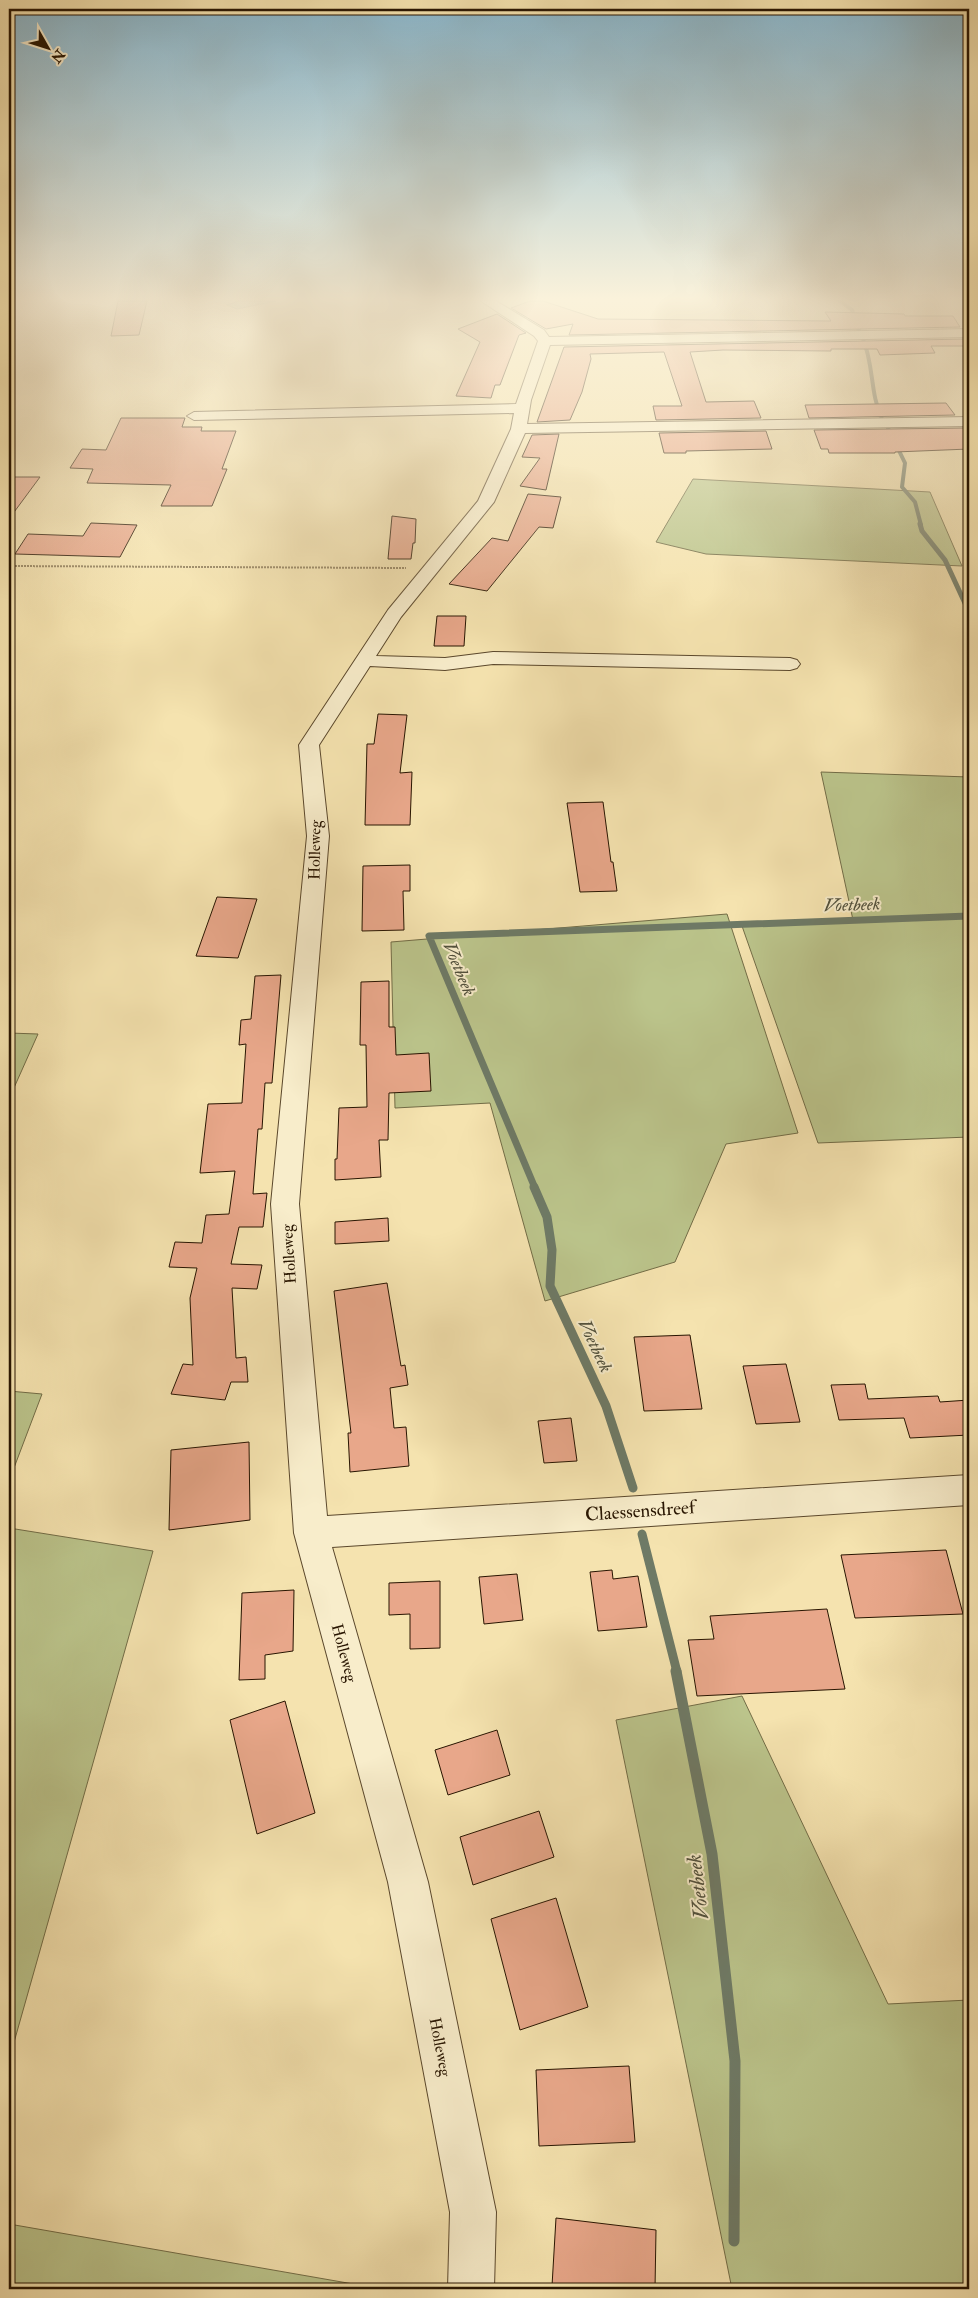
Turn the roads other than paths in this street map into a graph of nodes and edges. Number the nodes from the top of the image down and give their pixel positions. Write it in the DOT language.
graph roads {
  1 [pos="524,408"];
  2 [pos="194,416"];
  3 [pos="521,419"];
  4 [pos="969,422"];
  5 [pos="363,660"];
  6 [pos="790,664"];
  7 [pos="969,1490"];
  8 [pos="311,1532"];
  9 [pos="471,2289"];
  1 -- 3 [label="street, Holleweg"];
  2 -- 3 [label="street"];
  3 -- 4 [label="street"];
  3 -- 5 [label="street, Holleweg"];
  5 -- 6 [label="street"];
  5 -- 8 [label="street, Holleweg"];
  7 -- 8 [label="street, Claessensdreef"];
  8 -- 9 [label="street, Holleweg"];
}
